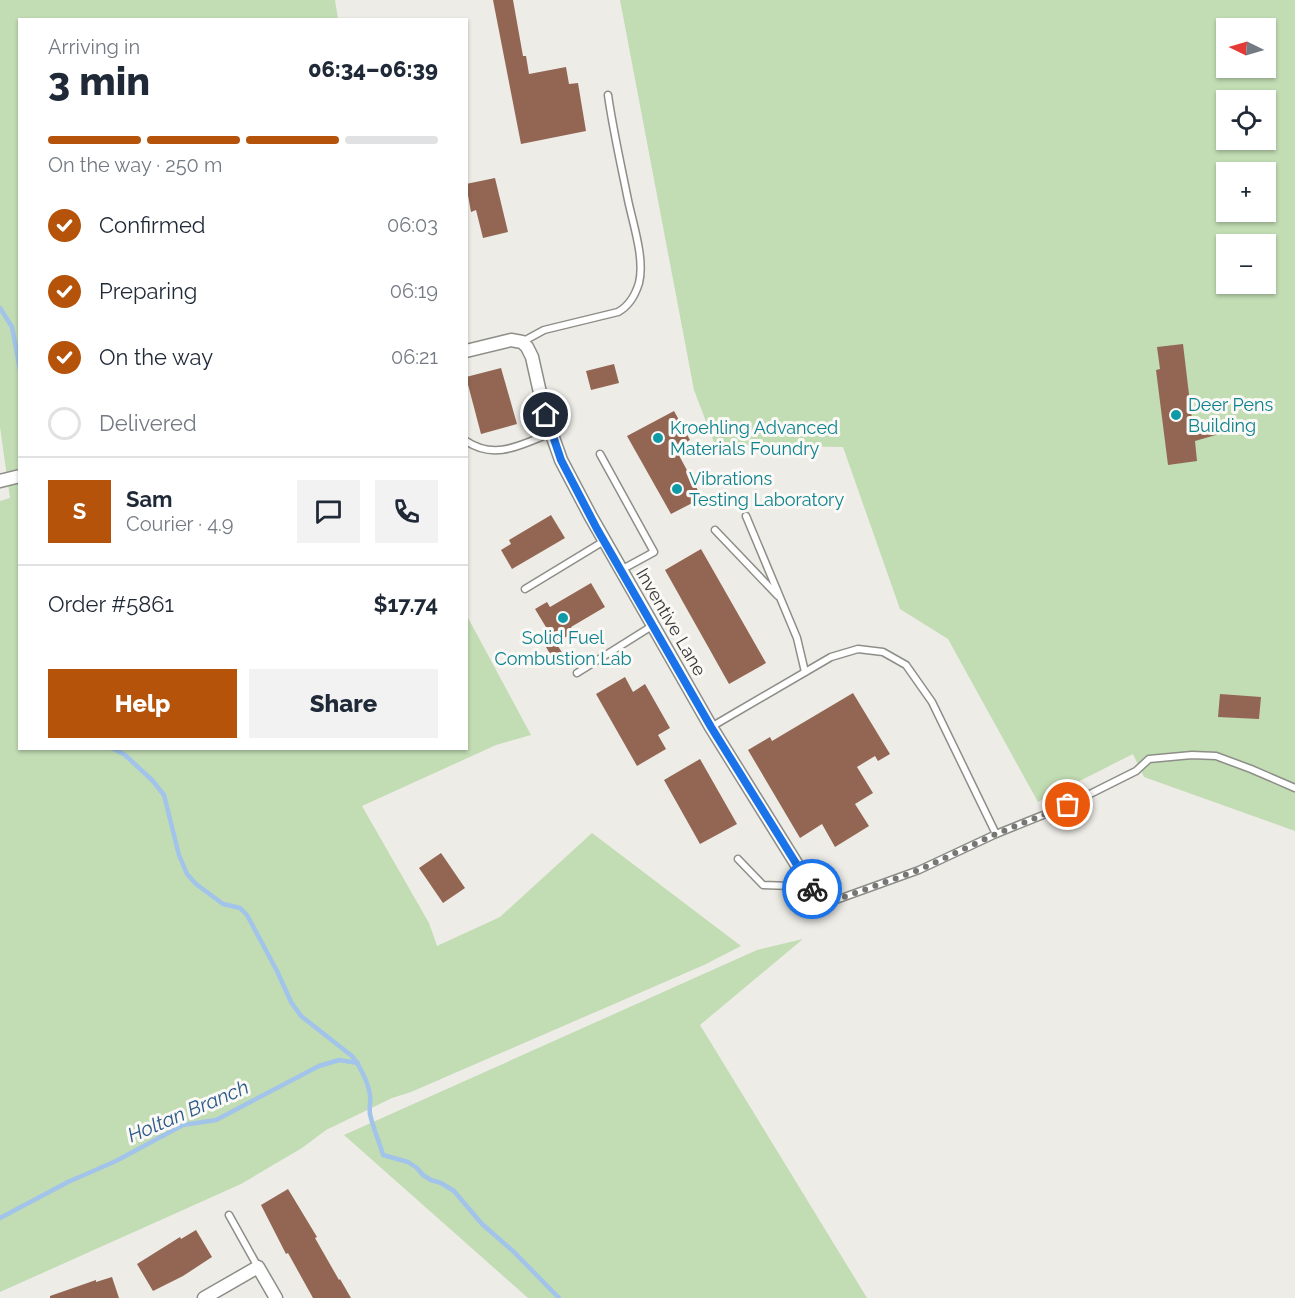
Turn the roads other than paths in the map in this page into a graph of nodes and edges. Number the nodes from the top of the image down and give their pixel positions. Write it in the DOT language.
graph roads {
  1 [pos="608,95"];
  2 [pos="522,342"];
  3 [pos="468,351"];
  4 [pos="551,432"];
  5 [pos="468,442"];
  6 [pos="600,454"];
  7 [pos="18,476"];
  8 [pos="0,481"];
  9 [pos="746,516"];
  10 [pos="715,530"];
  11 [pos="604,541"];
  12 [pos="621,570"];
  13 [pos="525,589"];
  14 [pos="780,598"];
  15 [pos="652,626"];
  16 [pos="805,672"];
  17 [pos="576,673"];
  18 [pos="711,727"];
  19 [pos="1295,788"];
  20 [pos="996,834"];
  21 [pos="738,859"];
  22 [pos="807,880"];
  23 [pos="822,905"];
  24 [pos="230,1215"];
  25 [pos="258,1267"];
  26 [pos="204,1298"];
  27 [pos="276,1298"];
  1 -- 2 [label="lane"];
  2 -- 3 [label="street"];
  2 -- 4 [label="street, Inventive Lane"];
  4 -- 5 [label="lane"];
  4 -- 11 [label="street, Inventive Lane"];
  6 -- 12 [label="lane"];
  7 -- 8 [label="street"];
  9 -- 14 [label="lane"];
  10 -- 14 [label="lane"];
  11 -- 12 [label="street, Inventive Lane"];
  11 -- 13 [label="lane"];
  12 -- 15 [label="street, Inventive Lane"];
  14 -- 16 [label="lane"];
  15 -- 17 [label="lane"];
  15 -- 18 [label="street, Inventive Lane"];
  16 -- 18 [label="lane"];
  16 -- 20 [label="lane"];
  18 -- 22 [label="street, Inventive Lane"];
  19 -- 20 [label="lane"];
  20 -- 23 [label="lane"];
  21 -- 22 [label="lane"];
  22 -- 23 [label="street, Inventive Lane"];
  24 -- 25 [label="lane"];
  25 -- 26 [label="street"];
  25 -- 27 [label="street"];
}
